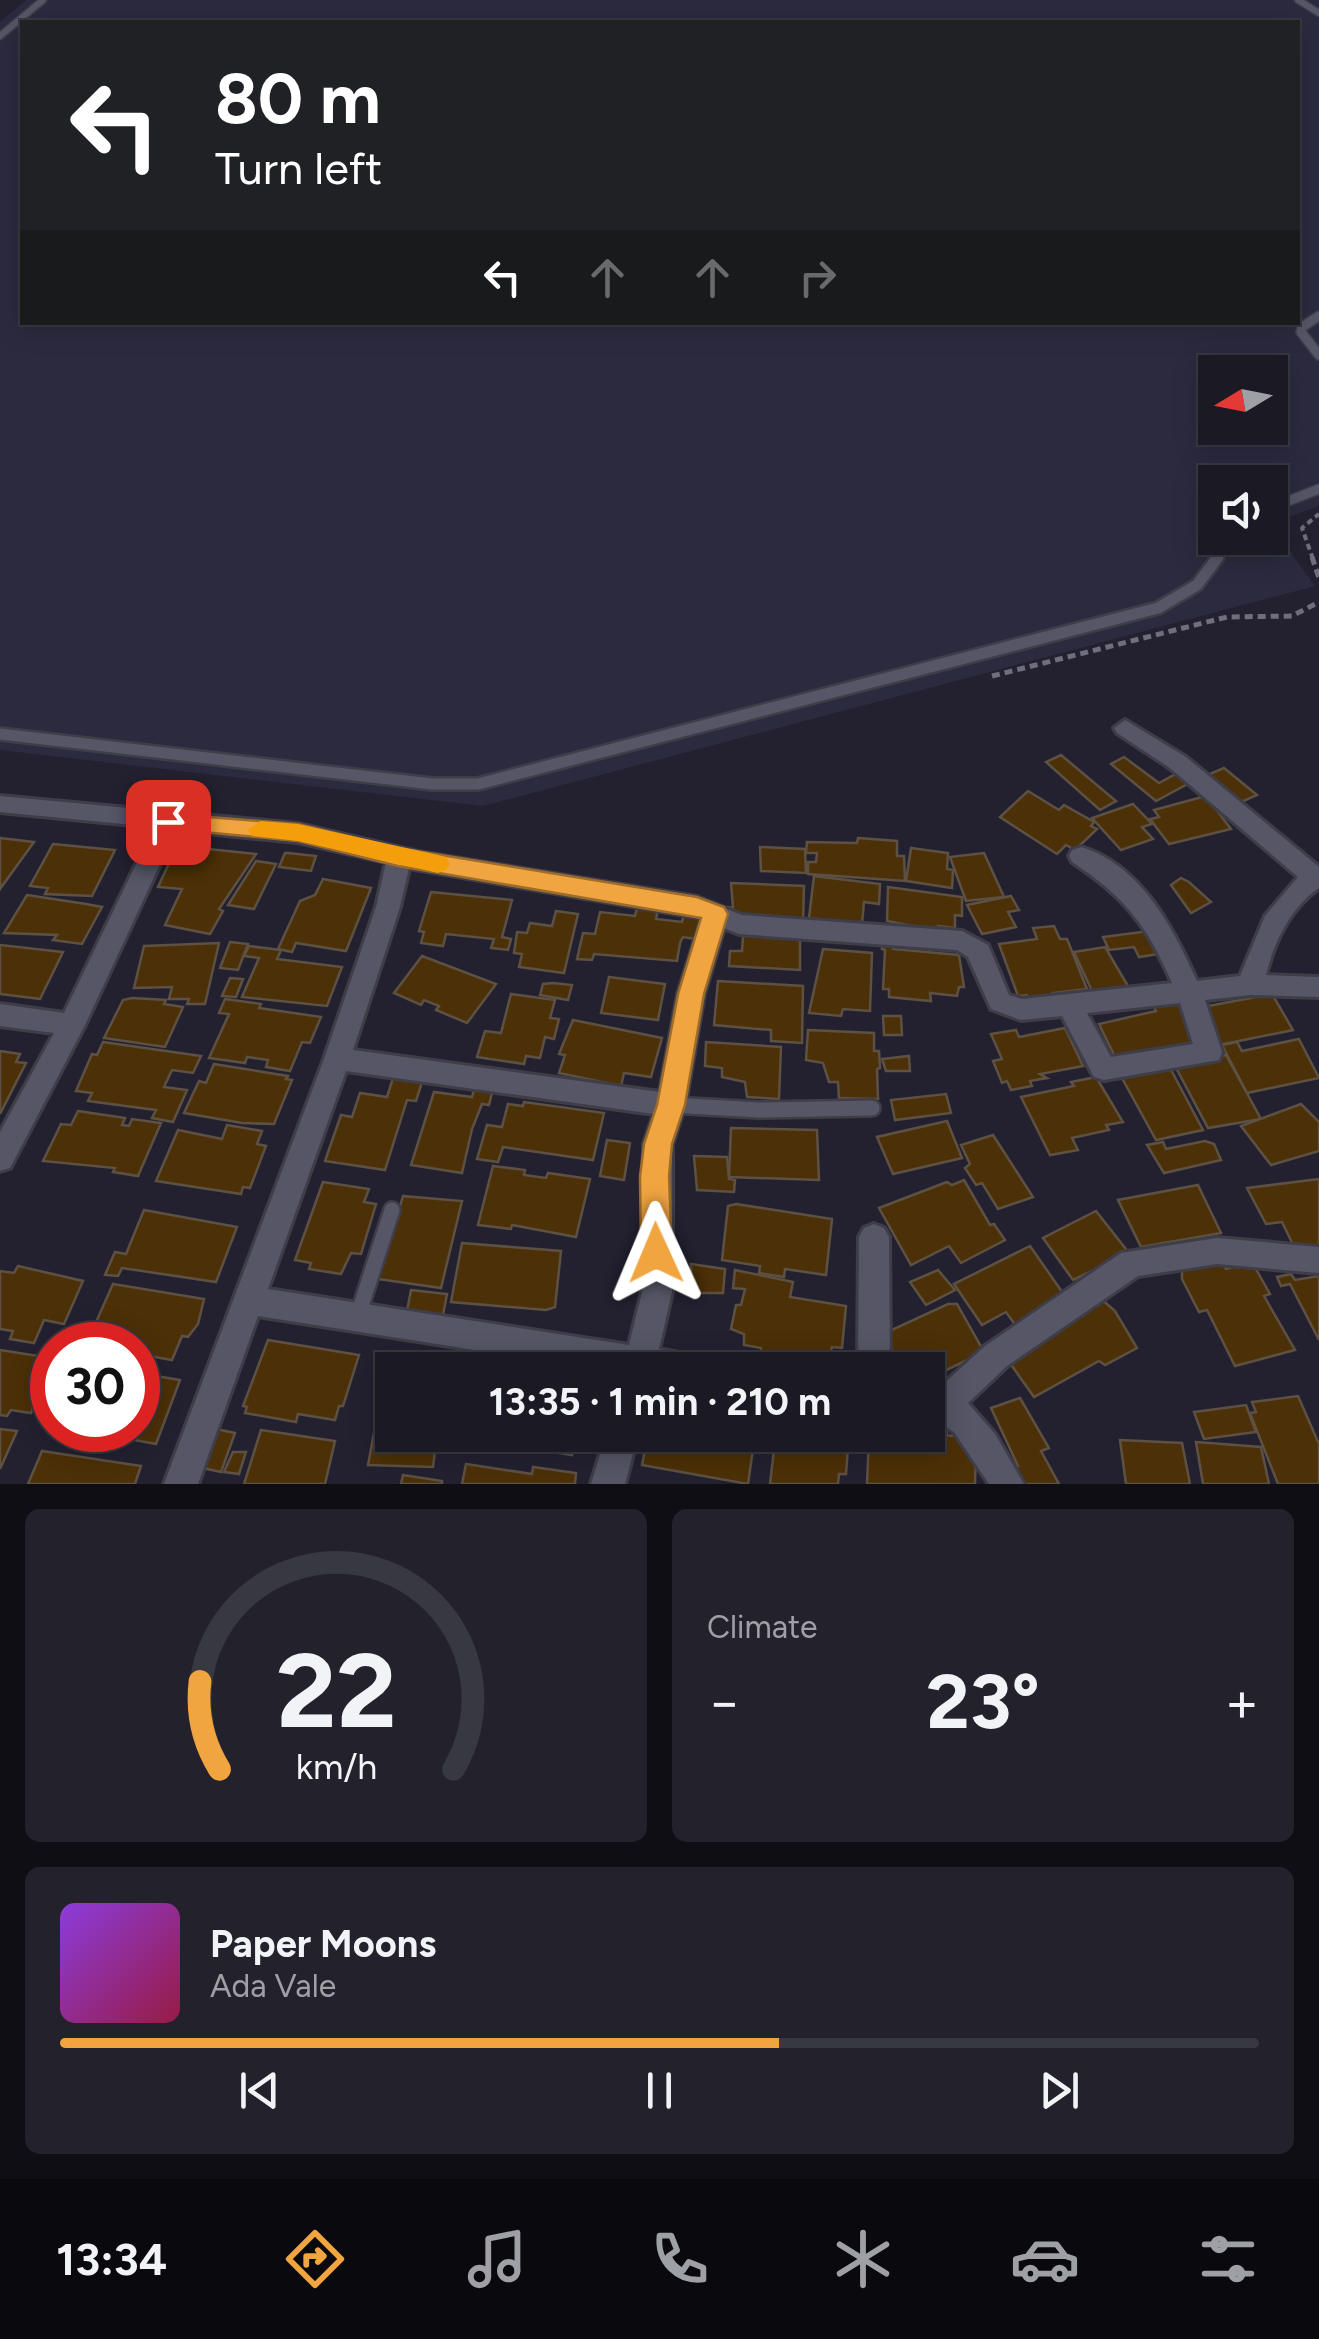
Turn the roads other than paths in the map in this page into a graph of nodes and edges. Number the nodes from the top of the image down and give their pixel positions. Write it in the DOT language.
graph roads {
  1 [pos="42,0"];
  2 [pos="1298,0"];
  3 [pos="1319,14"];
  4 [pos="0,36"];
  5 [pos="1319,316"];
  6 [pos="1319,354"];
  7 [pos="1319,489"];
  8 [pos="1288,501"];
  9 [pos="1220,555"];
  10 [pos="1125,728"];
  11 [pos="0,734"];
  12 [pos="0,804"];
  13 [pos="168,822"];
  14 [pos="1081,856"];
  15 [pos="398,857"];
  16 [pos="1318,878"];
  17 [pos="716,914"];
  18 [pos="1252,985"];
  19 [pos="1319,987"];
  20 [pos="1188,991"];
  21 [pos="1069,1005"];
  22 [pos="0,1015"];
  23 [pos="72,1025"];
  24 [pos="338,1059"];
  25 [pos="671,1105"];
  26 [pos="872,1108"];
  27 [pos="0,1159"];
  28 [pos="392,1210"];
  29 [pos="874,1237"];
  30 [pos="1319,1260"];
  31 [pos="247,1300"];
  32 [pos="358,1315"];
  33 [pos="563,1352"];
  34 [pos="644,1352"];
  35 [pos="874,1352"];
  36 [pos="945,1396"];
  37 [pos="945,1409"];
  38 [pos="617,1452"];
  39 [pos="181,1484"];
  40 [pos="608,1484"];
  41 [pos="1006,1484"];
  1 -- 4 [label="lane"];
  2 -- 3 [label="lane"];
  5 -- 6 [label="lane"];
  7 -- 8 [label="lane"];
  9 -- 11 [label="lane"];
  10 -- 16 [label="street"];
  12 -- 13 [label="street"];
  13 -- 15 [label="street"];
  13 -- 23 [label="street"];
  14 -- 20 [label="street"];
  15 -- 17 [label="street"];
  15 -- 24 [label="street"];
  16 -- 18 [label="street"];
  17 -- 21 [label="street"];
  17 -- 25 [label="street"];
  18 -- 19 [label="street"];
  18 -- 20 [label="street"];
  20 -- 21 [label="street"];
  20 -- 21 [label="street"];
  22 -- 23 [label="street"];
  23 -- 27 [label="street"];
  24 -- 25 [label="street"];
  24 -- 31 [label="street"];
  25 -- 26 [label="lane"];
  25 -- 34 [label="street"];
  28 -- 32 [label="lane"];
  29 -- 35 [label="street"];
  30 -- 36 [label="street"];
  31 -- 32 [label="street"];
  31 -- 39 [label="street"];
  32 -- 33 [label="street"];
  37 -- 41 [label="street"];
  38 -- 40 [label="street"];
}
